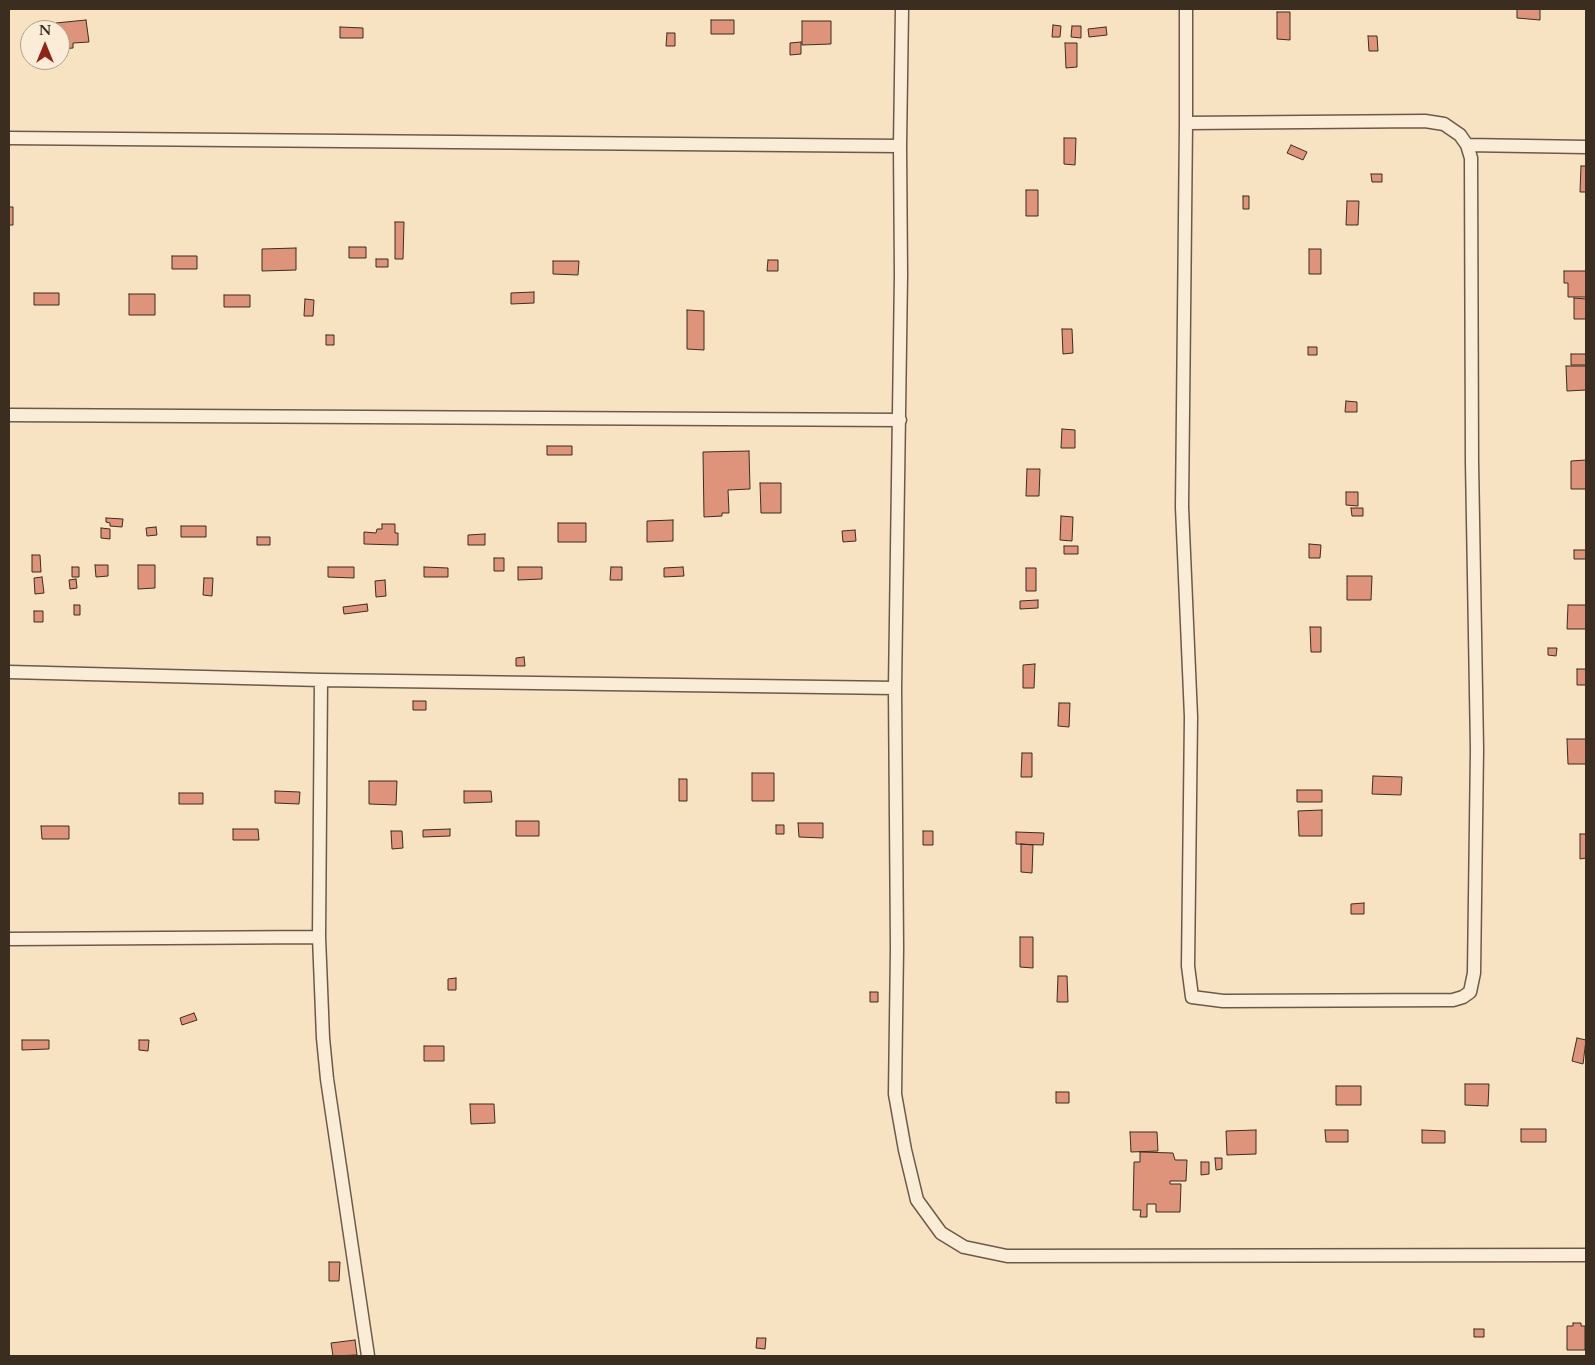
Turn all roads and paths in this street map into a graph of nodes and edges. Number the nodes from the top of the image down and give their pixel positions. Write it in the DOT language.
graph roads {
  1 [pos="902,9"];
  2 [pos="1186,9"];
  3 [pos="1186,123"];
  4 [pos="9,138"];
  5 [pos="1467,145"];
  6 [pos="900,146"];
  7 [pos="1586,147"];
  8 [pos="9,415"];
  9 [pos="900,420"];
  10 [pos="9,672"];
  11 [pos="321,680"];
  12 [pos="895,688"];
  13 [pos="319,937"];
  14 [pos="9,939"];
  15 [pos="1586,1254"];
  16 [pos="368,1356"];
  1 -- 6 [label="street"];
  2 -- 3 [label="street"];
  3 -- 5 [label="street"];
  3 -- 5 [label="street"];
  4 -- 6 [label="street"];
  5 -- 7 [label="street"];
  6 -- 9 [label="street"];
  8 -- 9 [label="street"];
  9 -- 12 [label="street"];
  10 -- 11 [label="street"];
  11 -- 12 [label="street"];
  11 -- 13 [label="street"];
  12 -- 15 [label="street"];
  13 -- 14 [label="street"];
  13 -- 16 [label="street"];
}
